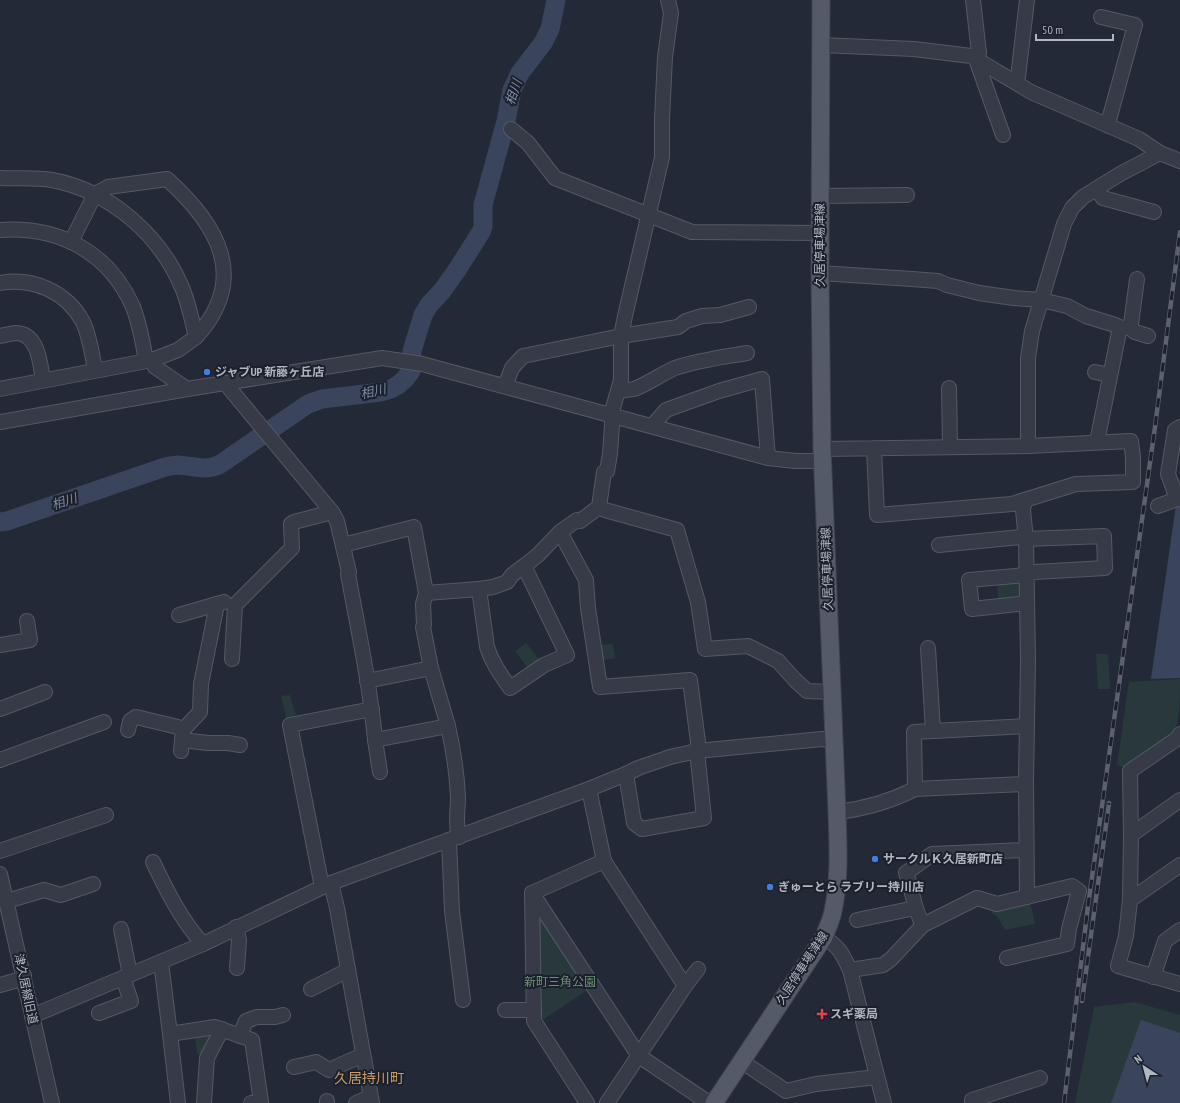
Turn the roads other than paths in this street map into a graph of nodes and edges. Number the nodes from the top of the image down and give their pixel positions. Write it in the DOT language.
graph roads {
  1 [pos="668,0"];
  2 [pos="821,0"];
  3 [pos="972,0"];
  4 [pos="1027,0"];
  5 [pos="1101,17"];
  6 [pos="821,45"];
  7 [pos="976,59"];
  8 [pos="1016,82"];
  9 [pos="1109,126"];
  10 [pos="511,129"];
  11 [pos="1003,135"];
  12 [pos="1160,153"];
  13 [pos="1180,161"];
  14 [pos="0,178"];
  15 [pos="1096,189"];
  16 [pos="95,194"];
  17 [pos="907,195"];
  18 [pos="820,196"];
  19 [pos="1154,212"];
  20 [pos="649,216"];
  21 [pos="0,230"];
  22 [pos="820,233"];
  23 [pos="71,242"];
  24 [pos="820,273"];
  25 [pos="1137,280"];
  26 [pos="0,283"];
  27 [pos="1041,300"];
  28 [pos="749,307"];
  29 [pos="1125,328"];
  30 [pos="0,336"];
  31 [pos="622,336"];
  32 [pos="1148,336"];
  33 [pos="196,337"];
  34 [pos="747,353"];
  35 [pos="149,360"];
  36 [pos="95,370"];
  37 [pos="1095,372"];
  38 [pos="1110,375"];
  39 [pos="43,380"];
  40 [pos="225,383"];
  41 [pos="505,386"];
  42 [pos="949,388"];
  43 [pos="0,389"];
  44 [pos="187,389"];
  45 [pos="618,391"];
  46 [pos="613,416"];
  47 [pos="0,422"];
  48 [pos="652,426"];
  49 [pos="1180,427"];
  50 [pos="1097,442"];
  51 [pos="1028,446"];
  52 [pos="950,447"];
  53 [pos="874,448"];
  54 [pos="823,455"];
  55 [pos="768,458"];
  56 [pos="1178,499"];
  57 [pos="1026,500"];
  58 [pos="1158,506"];
  59 [pos="599,507"];
  60 [pos="332,512"];
  61 [pos="560,532"];
  62 [pos="1026,539"];
  63 [pos="343,545"];
  64 [pos="939,545"];
  65 [pos="524,566"];
  66 [pos="1026,575"];
  67 [pos="479,589"];
  68 [pos="426,593"];
  69 [pos="241,600"];
  70 [pos="1027,603"];
  71 [pos="217,604"];
  72 [pos="178,615"];
  73 [pos="27,621"];
  74 [pos="0,645"];
  75 [pos="928,648"];
  76 [pos="232,660"];
  77 [pos="431,668"];
  78 [pos="367,681"];
  79 [pos="45,692"];
  80 [pos="832,692"];
  81 [pos="0,709"];
  82 [pos="372,709"];
  83 [pos="104,722"];
  84 [pos="448,726"];
  85 [pos="1027,726"];
  86 [pos="128,730"];
  87 [pos="933,731"];
  88 [pos="1179,738"];
  89 [pos="182,740"];
  90 [pos="375,740"];
  91 [pos="834,741"];
  92 [pos="240,745"];
  93 [pos="697,751"];
  94 [pos="0,760"];
  95 [pos="380,772"];
  96 [pos="626,774"];
  97 [pos="1026,784"];
  98 [pos="589,789"];
  99 [pos="915,790"];
  100 [pos="1180,800"];
  101 [pos="837,812"];
  102 [pos="106,815"];
  103 [pos="1132,835"];
  104 [pos="454,838"];
  105 [pos="1026,850"];
  106 [pos="0,851"];
  107 [pos="604,860"];
  108 [pos="153,862"];
  109 [pos="1180,865"];
  110 [pos="0,874"];
  111 [pos="93,884"];
  112 [pos="326,885"];
  113 [pos="532,893"];
  114 [pos="1027,897"];
  115 [pos="1130,900"];
  116 [pos="7,901"];
  117 [pos="915,908"];
  118 [pos="858,920"];
  119 [pos="923,925"];
  120 [pos="6,926"];
  121 [pos="236,927"];
  122 [pos="121,929"];
  123 [pos="1180,930"];
  124 [pos="824,937"];
  125 [pos="203,944"];
  126 [pos="1007,958"];
  127 [pos="161,962"];
  128 [pos="237,968"];
  129 [pos="698,969"];
  130 [pos="348,970"];
  131 [pos="850,970"];
  132 [pos="24,975"];
  133 [pos="127,977"];
  134 [pos="1154,977"];
  135 [pos="1180,984"];
  136 [pos="0,985"];
  137 [pos="685,986"];
  138 [pos="311,989"];
  139 [pos="463,1000"];
  140 [pos="505,1010"];
  141 [pos="534,1010"];
  142 [pos="99,1013"];
  143 [pos="283,1015"];
  144 [pos="32,1016"];
  145 [pos="222,1029"];
  146 [pos="170,1034"];
  147 [pos="240,1036"];
  148 [pos="363,1055"];
  149 [pos="639,1056"];
  150 [pos="741,1061"];
  151 [pos="294,1067"];
  152 [pos="877,1077"];
  153 [pos="1040,1078"];
  154 [pos="371,1100"];
  155 [pos="52,1103"];
  156 [pos="178,1103"];
  157 [pos="204,1103"];
  158 [pos="251,1103"];
  159 [pos="356,1103"];
  160 [pos="587,1103"];
  161 [pos="607,1103"];
  162 [pos="709,1103"];
  163 [pos="714,1103"];
  164 [pos="884,1103"];
  165 [pos="972,1103"];
  1 -- 20 [label="street"];
  2 -- 6 [label="main road, 久居停車場津線"];
  3 -- 7 [label="street"];
  4 -- 8 [label="street"];
  5 -- 9 [label="street"];
  6 -- 7 [label="street"];
  6 -- 18 [label="main road, 久居停車場津線"];
  7 -- 8 [label="street"];
  7 -- 11 [label="street"];
  8 -- 9 [label="street"];
  9 -- 12 [label="street"];
  10 -- 20 [label="street"];
  12 -- 13 [label="street"];
  12 -- 15 [label="street"];
  14 -- 16 [label="street"];
  15 -- 19 [label="street"];
  15 -- 27 [label="street"];
  16 -- 23 [label="street"];
  16 -- 33 [label="street"];
  16 -- 33 [label="street"];
  17 -- 18 [label="street"];
  18 -- 22 [label="main road, 久居停車場津線"];
  20 -- 22 [label="street"];
  20 -- 31 [label="street"];
  21 -- 23 [label="street"];
  22 -- 24 [label="main road, 久居停車場津線"];
  23 -- 35 [label="street"];
  24 -- 27 [label="street"];
  24 -- 54 [label="main road, 久居停車場津線"];
  25 -- 29 [label="street"];
  26 -- 36 [label="street"];
  27 -- 29 [label="street"];
  27 -- 51 [label="street"];
  28 -- 31 [label="street"];
  29 -- 32 [label="street"];
  29 -- 38 [label="street"];
  30 -- 39 [label="street"];
  31 -- 41 [label="street"];
  31 -- 45 [label="street"];
  33 -- 35 [label="street"];
  34 -- 45 [label="street"];
  35 -- 36 [label="street"];
  35 -- 44 [label="street"];
  36 -- 39 [label="street"];
  37 -- 38 [label="street"];
  38 -- 50 [label="street"];
  39 -- 43 [label="street"];
  40 -- 41 [label="street"];
  40 -- 44 [label="street"];
  40 -- 60 [label="street"];
  41 -- 46 [label="street"];
  42 -- 52 [label="street"];
  44 -- 47 [label="street"];
  45 -- 46 [label="street"];
  46 -- 48 [label="street"];
  46 -- 59 [label="street"];
  48 -- 55 [label="street"];
  48 -- 55 [label="street"];
  49 -- 56 [label="street"];
  50 -- 51 [label="street"];
  50 -- 57 [label="street"];
  51 -- 52 [label="street"];
  52 -- 53 [label="street"];
  53 -- 54 [label="street"];
  53 -- 57 [label="street"];
  54 -- 55 [label="street"];
  54 -- 80 [label="main road, 久居停車場津線"];
  56 -- 58 [label="street"];
  57 -- 62 [label="street"];
  59 -- 61 [label="street"];
  59 -- 80 [label="street"];
  60 -- 63 [label="street"];
  60 -- 69 [label="street"];
  61 -- 65 [label="street"];
  61 -- 93 [label="street"];
  62 -- 64 [label="street"];
  62 -- 66 [label="street"];
  62 -- 66 [label="street"];
  63 -- 68 [label="street"];
  63 -- 78 [label="street"];
  65 -- 67 [label="street"];
  65 -- 67 [label="street"];
  66 -- 70 [label="street"];
  66 -- 70 [label="street"];
  67 -- 68 [label="street"];
  68 -- 77 [label="street"];
  69 -- 71 [label="street"];
  69 -- 76 [label="street"];
  70 -- 85 [label="street"];
  71 -- 72 [label="street"];
  71 -- 89 [label="street"];
  73 -- 74 [label="street"];
  75 -- 87 [label="street"];
  77 -- 78 [label="street"];
  77 -- 84 [label="street"];
  78 -- 82 [label="street"];
  79 -- 81 [label="street"];
  80 -- 91 [label="main road, 久居停車場津線"];
  82 -- 90 [label="street"];
  82 -- 112 [label="street"];
  83 -- 94 [label="street"];
  84 -- 90 [label="street"];
  84 -- 104 [label="street"];
  85 -- 87 [label="street"];
  85 -- 97 [label="street"];
  86 -- 89 [label="street"];
  87 -- 99 [label="street"];
  88 -- 103 [label="street"];
  89 -- 92 [label="street"];
  90 -- 95 [label="street"];
  91 -- 93 [label="street"];
  91 -- 101 [label="main road, 久居停車場津線"];
  93 -- 96 [label="street"];
  93 -- 96 [label="street"];
  96 -- 98 [label="street"];
  97 -- 99 [label="street"];
  97 -- 105 [label="street"];
  98 -- 104 [label="street"];
  98 -- 107 [label="street"];
  99 -- 101 [label="street"];
  100 -- 103 [label="street"];
  101 -- 124 [label="main road, 久居停車場津線"];
  102 -- 106 [label="street"];
  103 -- 115 [label="street"];
  104 -- 112 [label="street"];
  104 -- 139 [label="street"];
  105 -- 114 [label="street"];
  105 -- 117 [label="street"];
  107 -- 113 [label="street"];
  107 -- 137 [label="street"];
  108 -- 125 [label="street"];
  109 -- 115 [label="street"];
  110 -- 116 [label="street, 津久居線旧道"];
  111 -- 116 [label="street"];
  112 -- 121 [label="street"];
  112 -- 130 [label="street"];
  113 -- 141 [label="street"];
  113 -- 149 [label="street"];
  114 -- 119 [label="street"];
  114 -- 126 [label="street"];
  115 -- 134 [label="street"];
  116 -- 120 [label="street, 津久居線旧道"];
  117 -- 118 [label="street"];
  117 -- 119 [label="street"];
  119 -- 131 [label="street"];
  120 -- 132 [label="street, 津久居線旧道"];
  121 -- 125 [label="street"];
  121 -- 128 [label="street"];
  122 -- 133 [label="street"];
  123 -- 134 [label="street"];
  124 -- 131 [label="street"];
  124 -- 150 [label="main road, 久居停車場津線"];
  125 -- 127 [label="street"];
  127 -- 133 [label="street"];
  127 -- 146 [label="street"];
  129 -- 137 [label="street"];
  130 -- 138 [label="street"];
  130 -- 148 [label="street"];
  131 -- 152 [label="street"];
  132 -- 136 [label="street"];
  132 -- 144 [label="street, 津久居線旧道"];
  133 -- 142 [label="street"];
  133 -- 144 [label="street"];
  134 -- 135 [label="street"];
  137 -- 149 [label="street"];
  140 -- 141 [label="street"];
  141 -- 160 [label="street"];
  143 -- 147 [label="street"];
  144 -- 155 [label="street, 津久居線旧道"];
  145 -- 146 [label="street"];
  145 -- 147 [label="street"];
  145 -- 157 [label="street"];
  146 -- 156 [label="street"];
  147 -- 158 [label="street"];
  148 -- 151 [label="street"];
  148 -- 154 [label="street"];
  149 -- 161 [label="street"];
  149 -- 162 [label="street"];
  150 -- 152 [label="street"];
  150 -- 163 [label="main road, 久居停車場津線"];
  152 -- 164 [label="street"];
  153 -- 165 [label="street"];
  154 -- 159 [label="street"];
}
